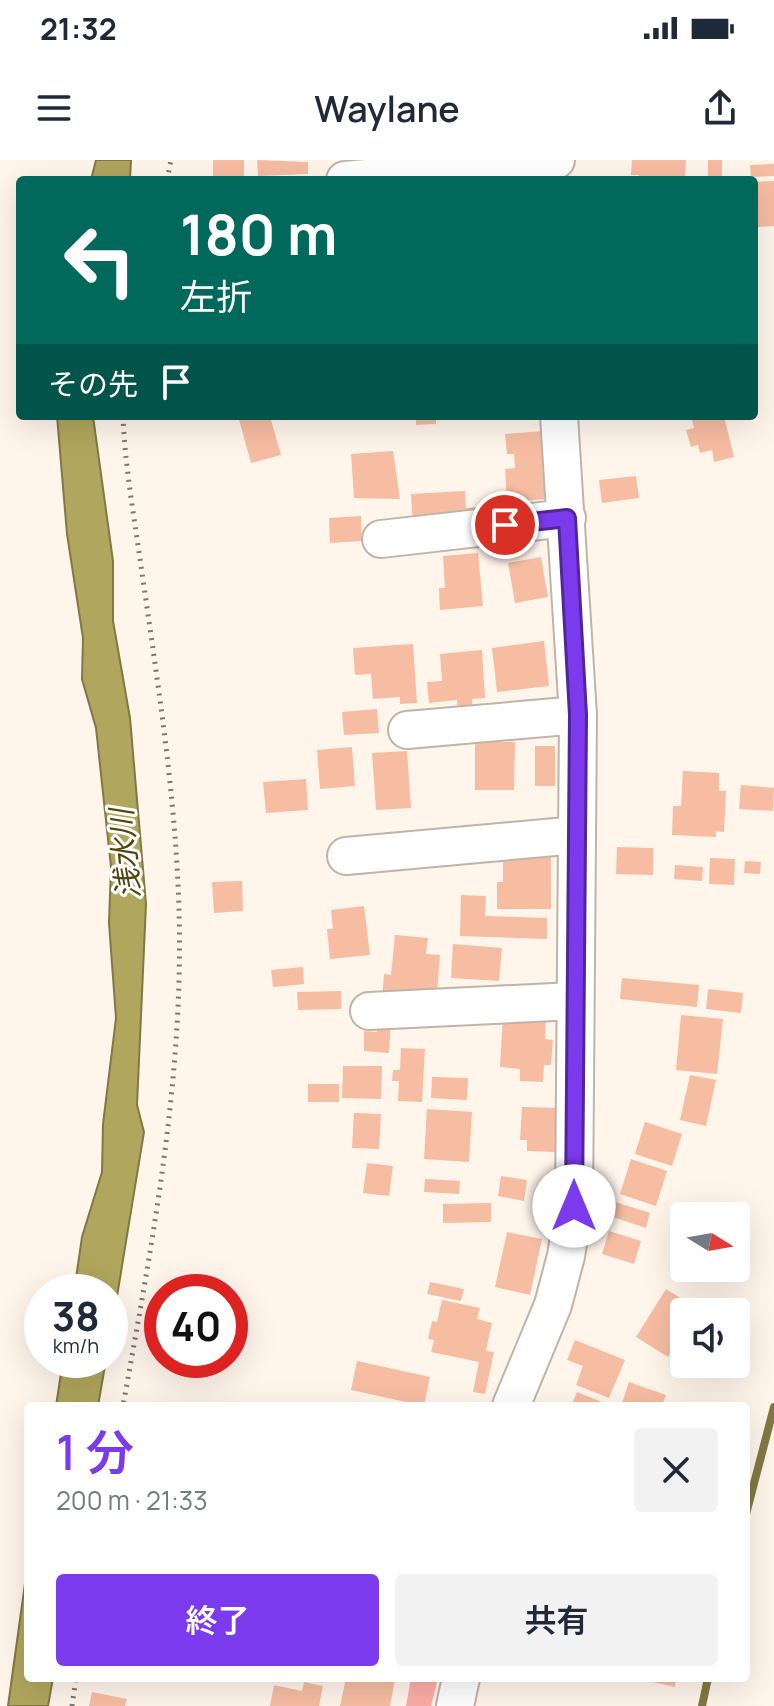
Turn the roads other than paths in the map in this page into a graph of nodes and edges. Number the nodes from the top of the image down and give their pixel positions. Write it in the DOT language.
graph roads {
  1 [pos="556,160"];
  2 [pos="387,176"];
  3 [pos="559,420"];
  4 [pos="567,518"];
  5 [pos="381,539"];
  6 [pos="578,715"];
  7 [pos="407,730"];
  8 [pos="577,835"];
  9 [pos="346,856"];
  10 [pos="574,1001"];
  11 [pos="369,1011"];
  12 [pos="513,1402"];
  13 [pos="460,1682"];
  14 [pos="455,1706"];
  1 -- 2 [label="street"];
  3 -- 4 [label="street"];
  4 -- 5 [label="street"];
  4 -- 6 [label="street"];
  6 -- 7 [label="street"];
  6 -- 8 [label="street"];
  8 -- 9 [label="street"];
  8 -- 10 [label="street"];
  10 -- 11 [label="street"];
  10 -- 12 [label="street"];
  13 -- 14 [label="street"];
}
